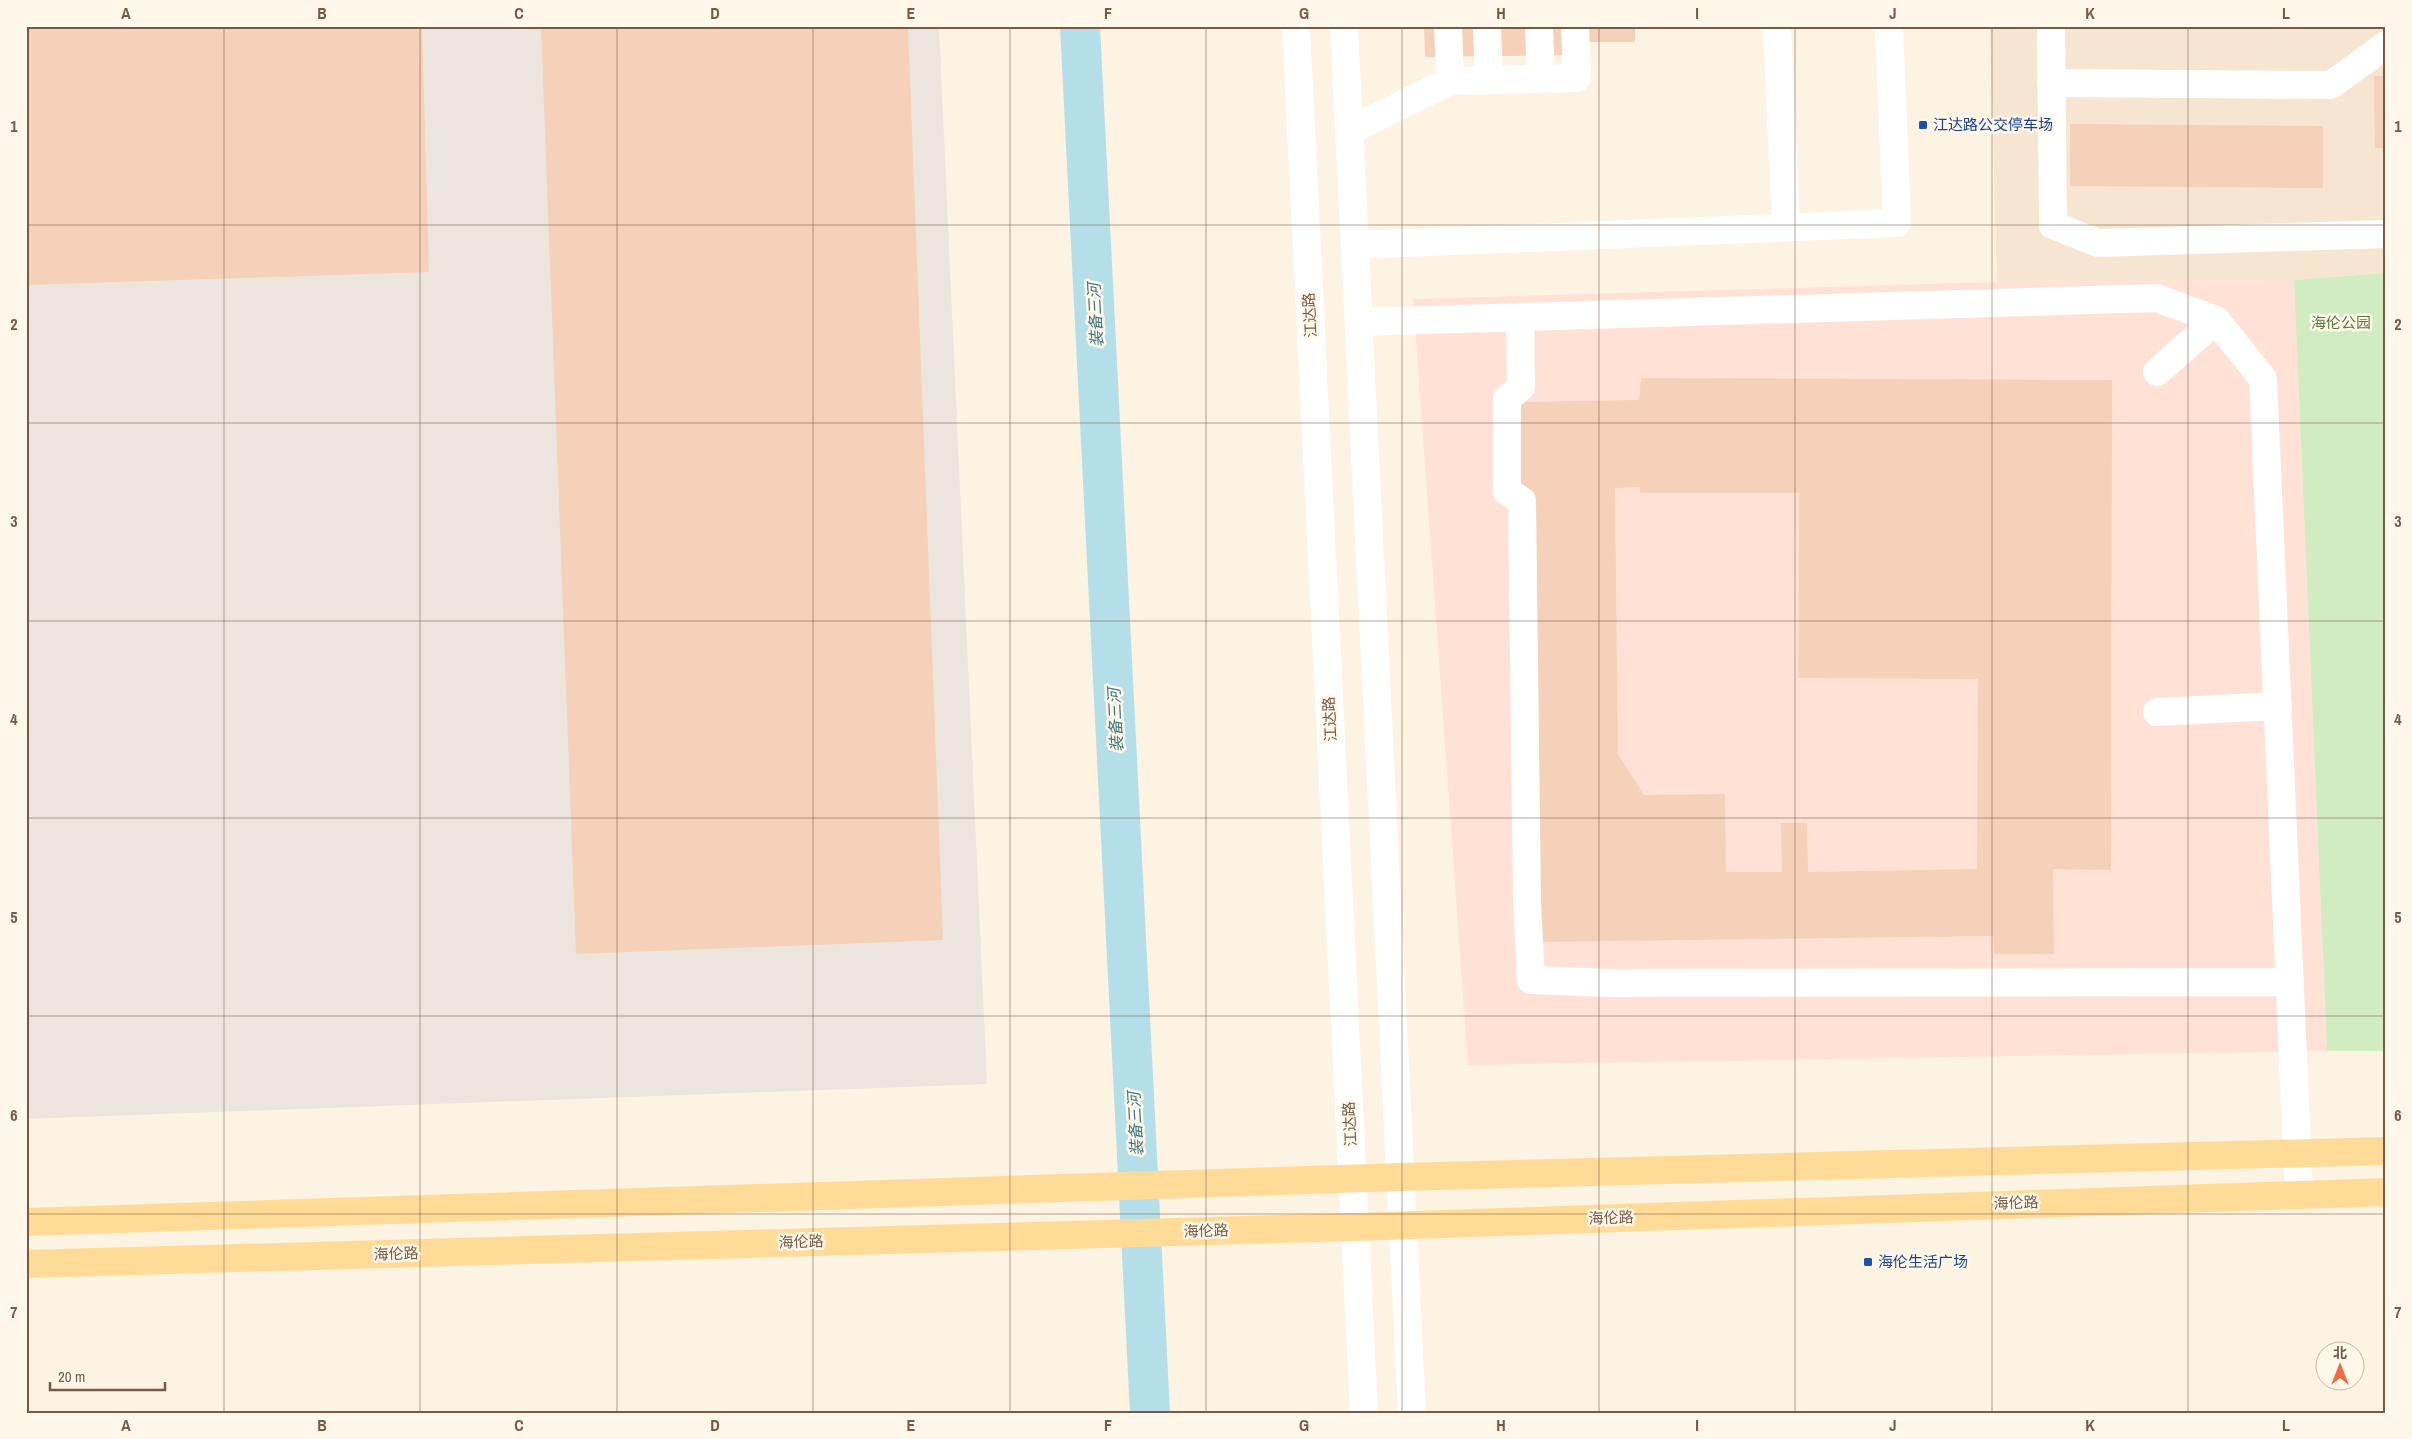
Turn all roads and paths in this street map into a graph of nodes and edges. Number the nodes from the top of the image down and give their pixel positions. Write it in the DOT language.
graph roads {
  1 [pos="1296,26"];
  2 [pos="1344,26"];
  3 [pos="1448,26"];
  4 [pos="1487,26"];
  5 [pos="1539,26"];
  6 [pos="1575,26"];
  7 [pos="1777,26"];
  8 [pos="1889,26"];
  9 [pos="2051,26"];
  10 [pos="2386,45"];
  11 [pos="1541,79"];
  12 [pos="1489,80"];
  13 [pos="1450,81"];
  14 [pos="2052,84"];
  15 [pos="1349,131"];
  16 [pos="1786,226"];
  17 [pos="2386,234"];
  18 [pos="1355,245"];
  19 [pos="1520,318"];
  20 [pos="2216,320"];
  21 [pos="1358,322"];
  22 [pos="2157,372"];
  23 [pos="2278,706"];
  24 [pos="2157,712"];
  25 [pos="2290,982"];
  26 [pos="2386,1151"];
  27 [pos="2298,1152"];
  28 [pos="1400,1177"];
  29 [pos="1353,1180"];
  30 [pos="2386,1192"];
  31 [pos="2299,1194"];
  32 [pos="26,1222"];
  33 [pos="1402,1225"];
  34 [pos="1355,1227"];
  35 [pos="26,1264"];
  36 [pos="1364,1413"];
  37 [pos="1412,1413"];
  1 -- 29 [label="street, 江达路"];
  2 -- 15 [label="street"];
  3 -- 13 [label="street"];
  4 -- 12 [label="street"];
  5 -- 11 [label="street"];
  6 -- 11 [label="street"];
  7 -- 16 [label="street"];
  8 -- 16 [label="street"];
  9 -- 14 [label="street"];
  10 -- 14 [label="street"];
  11 -- 12 [label="street"];
  12 -- 13 [label="street"];
  13 -- 15 [label="street"];
  14 -- 17 [label="street"];
  15 -- 18 [label="street"];
  16 -- 18 [label="street"];
  18 -- 21 [label="street"];
  19 -- 20 [label="street"];
  19 -- 21 [label="street"];
  19 -- 25 [label="street"];
  20 -- 22 [label="street"];
  20 -- 23 [label="street"];
  21 -- 28 [label="street"];
  23 -- 24 [label="street"];
  23 -- 25 [label="street"];
  25 -- 27 [label="street"];
  26 -- 27 [label="main road"];
  27 -- 28 [label="main road"];
  27 -- 31 [label="street"];
  28 -- 29 [label="main road"];
  28 -- 33 [label="street"];
  29 -- 32 [label="main road"];
  29 -- 34 [label="street, 江达路"];
  30 -- 31 [label="main road, 海伦路"];
  31 -- 33 [label="main road, 海伦路"];
  33 -- 34 [label="main road, 海伦路"];
  33 -- 37 [label="street"];
  34 -- 35 [label="main road, 海伦路"];
  34 -- 36 [label="street, 江达路"];
}
